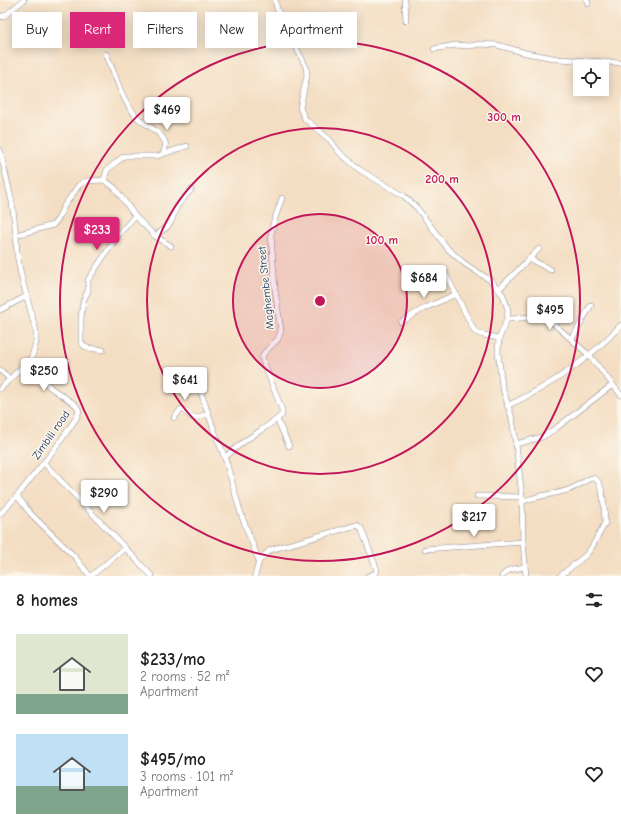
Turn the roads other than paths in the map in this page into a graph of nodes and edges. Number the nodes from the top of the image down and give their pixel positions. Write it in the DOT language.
graph roads {
  1 [pos="24,0"];
  2 [pos="275,0"];
  3 [pos="405,0"];
  4 [pos="0,15"];
  5 [pos="406,21"];
  6 [pos="434,49"];
  7 [pos="106,54"];
  8 [pos="621,63"];
  9 [pos="187,146"];
  10 [pos="0,150"];
  11 [pos="163,154"];
  12 [pos="104,180"];
  13 [pos="192,190"];
  14 [pos="282,198"];
  15 [pos="135,216"];
  16 [pos="16,235"];
  17 [pos="155,236"];
  18 [pos="171,246"];
  19 [pos="539,249"];
  20 [pos="530,259"];
  21 [pos="551,270"];
  22 [pos="444,271"];
  23 [pos="499,289"];
  24 [pos="456,294"];
  25 [pos="27,296"];
  26 [pos="591,305"];
  27 [pos="0,310"];
  28 [pos="508,319"];
  29 [pos="401,322"];
  30 [pos="621,325"];
  31 [pos="499,339"];
  32 [pos="572,340"];
  33 [pos="103,350"];
  34 [pos="590,356"];
  35 [pos="32,357"];
  36 [pos="0,370"];
  37 [pos="10,379"];
  38 [pos="611,386"];
  39 [pos="0,390"];
  40 [pos="200,390"];
  41 [pos="621,395"];
  42 [pos="507,406"];
  43 [pos="208,414"];
  44 [pos="174,418"];
  45 [pos="277,419"];
  46 [pos="516,444"];
  47 [pos="289,446"];
  48 [pos="225,458"];
  49 [pos="44,463"];
  50 [pos="17,496"];
  51 [pos="477,496"];
  52 [pos="522,500"];
  53 [pos="0,514"];
  54 [pos="523,542"];
  55 [pos="125,548"];
  56 [pos="425,549"];
  57 [pos="259,561"];
  58 [pos="524,566"];
  59 [pos="91,576"];
  60 [pos="152,576"];
  61 [pos="255,576"];
  62 [pos="368,576"];
  63 [pos="502,576"];
  64 [pos="526,576"];
  65 [pos="560,576"];
  1 -- 4 [label="street"];
  2 -- 23 [label="street"];
  3 -- 5 [label="street"];
  6 -- 8 [label="street"];
  7 -- 11 [label="street"];
  9 -- 11 [label="street"];
  10 -- 16 [label="street"];
  11 -- 12 [label="street"];
  12 -- 15 [label="street"];
  12 -- 16 [label="street"];
  13 -- 17 [label="street"];
  14 -- 45 [label="street, Maghembe Street"];
  15 -- 17 [label="street"];
  15 -- 33 [label="street"];
  16 -- 25 [label="street"];
  17 -- 18 [label="street"];
  19 -- 20 [label="street"];
  20 -- 21 [label="street"];
  20 -- 23 [label="street"];
  22 -- 24 [label="street"];
  23 -- 28 [label="street"];
  24 -- 29 [label="street"];
  24 -- 31 [label="street"];
  25 -- 27 [label="street"];
  25 -- 35 [label="street"];
  26 -- 32 [label="street"];
  28 -- 31 [label="street"];
  28 -- 32 [label="street"];
  30 -- 34 [label="street"];
  31 -- 42 [label="street"];
  32 -- 34 [label="street"];
  34 -- 41 [label="street"];
  34 -- 42 [label="street"];
  35 -- 37 [label="street"];
  35 -- 49 [label="street, Zimbili road"];
  36 -- 37 [label="street"];
  37 -- 39 [label="street"];
  38 -- 46 [label="street"];
  40 -- 43 [label="street"];
  42 -- 46 [label="street"];
  43 -- 44 [label="street"];
  43 -- 48 [label="street"];
  45 -- 47 [label="street"];
  45 -- 48 [label="street"];
  46 -- 52 [label="street"];
  48 -- 57 [label="street"];
  49 -- 50 [label="street, Zimbili road"];
  49 -- 55 [label="street"];
  50 -- 53 [label="street, Zimbili road"];
  50 -- 59 [label="street"];
  51 -- 52 [label="street"];
  52 -- 54 [label="street"];
  52 -- 65 [label="street"];
  54 -- 56 [label="street"];
  54 -- 58 [label="street"];
  55 -- 59 [label="street"];
  55 -- 60 [label="street"];
  57 -- 61 [label="street"];
  57 -- 62 [label="street"];
  58 -- 63 [label="street"];
  58 -- 64 [label="street"];
}
